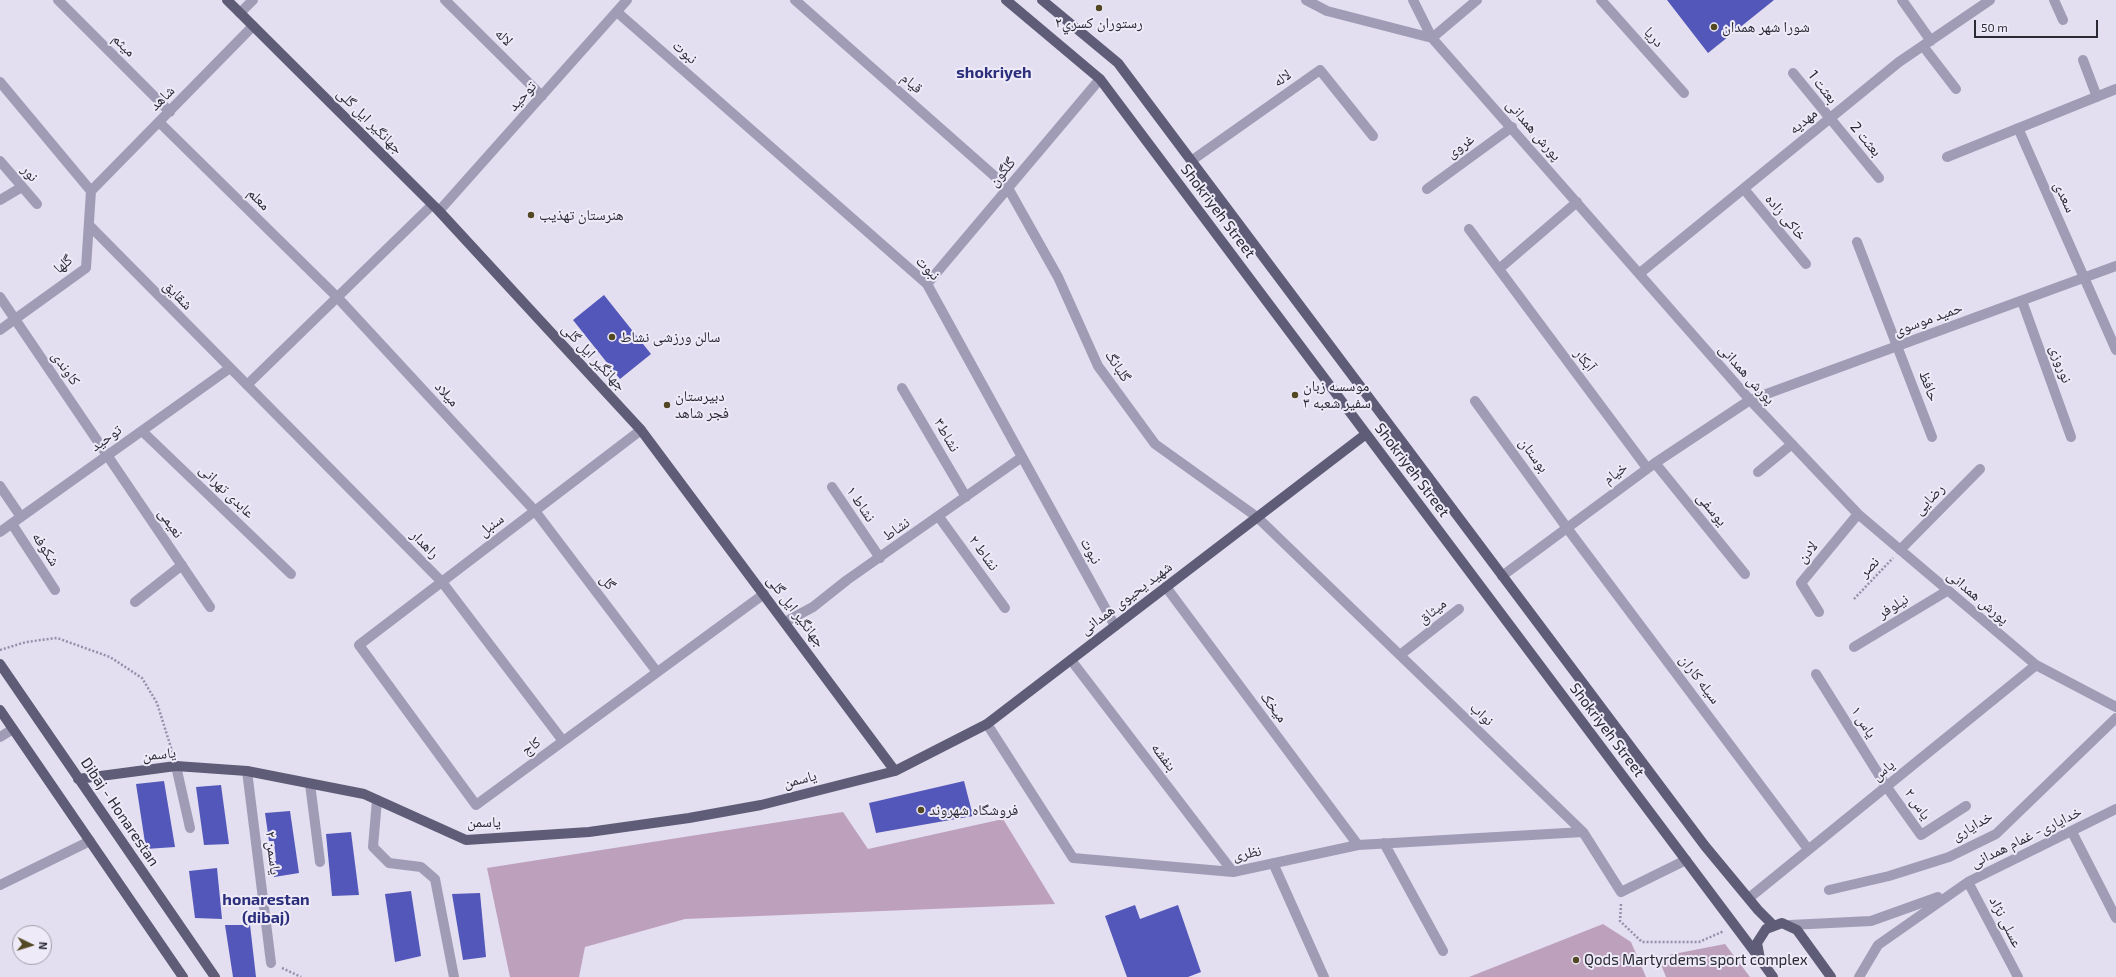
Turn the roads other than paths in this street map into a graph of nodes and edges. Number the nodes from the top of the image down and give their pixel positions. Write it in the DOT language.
graph roads {
  1 [pos="58,0"];
  2 [pos="227,0"];
  3 [pos="253,0"];
  4 [pos="445,0"];
  5 [pos="627,0"];
  6 [pos="795,0"];
  7 [pos="1006,0"];
  8 [pos="1042,0"];
  9 [pos="1306,0"];
  10 [pos="1413,0"];
  11 [pos="1477,0"];
  12 [pos="1601,0"];
  13 [pos="1902,0"];
  14 [pos="1990,0"];
  15 [pos="2054,0"];
  16 [pos="617,12"];
  17 [pos="240,13"];
  18 [pos="2063,20"];
  19 [pos="253,26"];
  20 [pos="1432,38"];
  21 [pos="1927,43"];
  22 [pos="2083,60"];
  23 [pos="1793,73"];
  24 [pos="1100,79"];
  25 [pos="0,82"];
  26 [pos="1956,89"];
  27 [pos="2116,89"];
  28 [pos="1684,93"];
  29 [pos="542,96"];
  30 [pos="2097,97"];
  31 [pos="170,112"];
  32 [pos="1829,119"];
  33 [pos="160,122"];
  34 [pos="1512,127"];
  35 [pos="2018,128"];
  36 [pos="1373,136"];
  37 [pos="1947,157"];
  38 [pos="0,161"];
  39 [pos="1191,161"];
  40 [pos="1879,178"];
  41 [pos="22,187"];
  42 [pos="1008,188"];
  43 [pos="1427,189"];
  44 [pos="1744,189"];
  45 [pos="91,191"];
  46 [pos="0,200"];
  47 [pos="1577,202"];
  48 [pos="37,204"];
  49 [pos="436,208"];
  50 [pos="89,225"];
  51 [pos="1469,229"];
  52 [pos="1857,242"];
  53 [pos="1806,264"];
  54 [pos="2116,266"];
  55 [pos="1499,269"];
  56 [pos="1640,273"];
  57 [pos="2084,278"];
  58 [pos="927,284"];
  59 [pos="0,297"];
  60 [pos="336,298"];
  61 [pos="2022,301"];
  62 [pos="15,319"];
  63 [pos="0,330"];
  64 [pos="1898,346"];
  65 [pos="2116,350"];
  66 [pos="230,368"];
  67 [pos="247,385"];
  68 [pos="902,388"];
  69 [pos="1750,400"];
  70 [pos="1475,401"];
  71 [pos="142,430"];
  72 [pos="641,430"];
  73 [pos="1366,434"];
  74 [pos="1932,437"];
  75 [pos="2071,437"];
  76 [pos="1792,444"];
  77 [pos="108,456"];
  78 [pos="1022,457"];
  79 [pos="1651,466"];
  80 [pos="1980,469"];
  81 [pos="1758,472"];
  82 [pos="0,486"];
  83 [pos="832,487"];
  84 [pos="966,497"];
  85 [pos="535,511"];
  86 [pos="1858,514"];
  87 [pos="21,517"];
  88 [pos="939,517"];
  89 [pos="1257,517"];
  90 [pos="12,524"];
  91 [pos="1567,528"];
  92 [pos="0,532"];
  93 [pos="1900,550"];
  94 [pos="880,558"];
  95 [pos="182,565"];
  96 [pos="291,574"];
  97 [pos="1745,574"];
  98 [pos="1502,576"];
  99 [pos="442,582"];
  100 [pos="1166,587"];
  101 [pos="55,590"];
  102 [pos="1946,591"];
  103 [pos="764,594"];
  104 [pos="135,602"];
  105 [pos="210,607"];
  106 [pos="1005,608"];
  107 [pos="1459,609"];
  108 [pos="1818,612"];
  109 [pos="785,622"];
  110 [pos="1115,626"];
  111 [pos="360,645"];
  112 [pos="1854,647"];
  113 [pos="1400,655"];
  114 [pos="1071,660"];
  115 [pos="0,664"];
  116 [pos="2036,665"];
  117 [pos="657,672"];
  118 [pos="1816,674"];
  119 [pos="2116,707"];
  120 [pos="0,710"];
  121 [pos="2116,718"];
  122 [pos="986,724"];
  123 [pos="13,729"];
  124 [pos="0,737"];
  125 [pos="563,741"];
  126 [pos="176,766"];
  127 [pos="247,771"];
  128 [pos="895,771"];
  129 [pos="78,778"];
  130 [pos="310,784"];
  131 [pos="1886,786"];
  132 [pos="377,800"];
  133 [pos="1966,806"];
  134 [pos="2116,809"];
  135 [pos="190,828"];
  136 [pos="1583,832"];
  137 [pos="2072,832"];
  138 [pos="90,841"];
  139 [pos="1384,843"];
  140 [pos="1358,845"];
  141 [pos="1808,849"];
  142 [pos="1686,860"];
  143 [pos="320,862"];
  144 [pos="1272,863"];
  145 [pos="1233,872"];
  146 [pos="1968,882"];
  147 [pos="0,885"];
  148 [pos="1829,890"];
  149 [pos="1950,893"];
  150 [pos="1749,898"];
  151 [pos="2116,918"];
  152 [pos="1773,925"];
  153 [pos="1790,925"];
  154 [pos="1443,951"];
  155 [pos="1760,959"];
  156 [pos="272,963"];
  157 [pos="183,977"];
  158 [pos="215,977"];
  159 [pos="454,977"];
  160 [pos="1324,977"];
  161 [pos="1773,977"];
  162 [pos="1831,977"];
  163 [pos="1859,977"];
  164 [pos="2018,977"];
  1 -- 31 [label="street, میثم"];
  2 -- 17 [label="main road, جهانگیر ایل گلی"];
  3 -- 17 [label="street"];
  4 -- 29 [label="street, لاله"];
  5 -- 16 [label="street, توحید"];
  6 -- 42 [label="street, قیام"];
  7 -- 24 [label="main road, Shokriyeh Street"];
  8 -- 39 [label="main road, Shokriyeh Street"];
  9 -- 20 [label="street"];
  10 -- 20 [label="street, پورش همدانی"];
  11 -- 20 [label="street"];
  12 -- 28 [label="street, دریا"];
  13 -- 21 [label="street"];
  14 -- 21 [label="street, مهدیه"];
  15 -- 18 [label="street"];
  16 -- 29 [label="street, توحید"];
  16 -- 58 [label="street, نبوت"];
  17 -- 19 [label="main road, جهانگیر ایل گلی"];
  19 -- 31 [label="street, شاهد"];
  19 -- 49 [label="main road, جهانگیر ایل گلی"];
  20 -- 34 [label="street, پورش همدانی"];
  21 -- 26 [label="street"];
  21 -- 32 [label="street, مهدیه"];
  22 -- 30 [label="street"];
  23 -- 32 [label="street, بعثت 1"];
  24 -- 42 [label="street, گلگون"];
  24 -- 73 [label="main road, Shokriyeh Street"];
  25 -- 45 [label="street"];
  27 -- 30 [label="street"];
  29 -- 49 [label="street, توحید"];
  30 -- 35 [label="street"];
  31 -- 33 [label="street, شاهد"];
  32 -- 40 [label="street, بعثت 2"];
  32 -- 44 [label="street, مهدیه"];
  33 -- 45 [label="street, شاهد"];
  33 -- 60 [label="street, معلم"];
  34 -- 43 [label="street, غروی"];
  34 -- 47 [label="street, پورش همدانی"];
  35 -- 37 [label="street"];
  35 -- 57 [label="street, سعدی"];
  36 -- 39 [label="street, لاله"];
  38 -- 41 [label="street, نور"];
  39 -- 98 [label="main road, Shokriyeh Street"];
  41 -- 46 [label="street"];
  41 -- 48 [label="street, نور"];
  42 -- 58 [label="street, گلگون"];
  42 -- 89 [label="street, گلبانگ"];
  44 -- 53 [label="street, خاکی زاده"];
  44 -- 56 [label="street, مهدیه"];
  45 -- 50 [label="street, گلها"];
  47 -- 55 [label="street"];
  47 -- 56 [label="street, پورش همدانی"];
  49 -- 60 [label="street, توحید"];
  49 -- 72 [label="main road, جهانگیر ایل گلی"];
  50 -- 62 [label="street, گلها"];
  50 -- 66 [label="street, شقایق"];
  51 -- 55 [label="street, آبکار"];
  52 -- 64 [label="street, حافظ"];
  54 -- 57 [label="street, حمید موسوی"];
  55 -- 79 [label="street, آبکار"];
  56 -- 69 [label="street, پورش همدانی"];
  57 -- 61 [label="street, حمید موسوی"];
  57 -- 65 [label="street, سعدی"];
  58 -- 78 [label="street, نبوت"];
  59 -- 62 [label="street, کاوندی"];
  60 -- 67 [label="street, توحید"];
  60 -- 85 [label="street, میلاد"];
  61 -- 64 [label="street, حمید موسوی"];
  61 -- 75 [label="street, نوروزی"];
  62 -- 63 [label="street, گلها"];
  62 -- 77 [label="street, کاوندی"];
  64 -- 69 [label="street, حمید موسوی"];
  64 -- 74 [label="street, حافظ"];
  66 -- 67 [label="street, شقایق"];
  66 -- 71 [label="street, توحید"];
  67 -- 99 [label="street, راهدار"];
  68 -- 84 [label="street, نشاط۳"];
  69 -- 76 [label="street, پورش همدانی"];
  69 -- 79 [label="street, خیام"];
  70 -- 91 [label="street, بوستان"];
  71 -- 77 [label="street, توحید"];
  71 -- 96 [label="street, عابدی تهرانی"];
  72 -- 85 [label="street, سنبل"];
  72 -- 103 [label="main road, جهانگیر ایل گلی"];
  73 -- 89 [label="main road, شهید یحیوی همدانی"];
  73 -- 142 [label="main road, Shokriyeh Street"];
  76 -- 81 [label="street"];
  76 -- 86 [label="street, پورش همدانی"];
  77 -- 87 [label="street, توحید"];
  77 -- 95 [label="street, نعیمی"];
  78 -- 84 [label="street, نشاط"];
  78 -- 110 [label="street, نبوت"];
  79 -- 91 [label="street, خیام"];
  79 -- 97 [label="street, یوسفی"];
  80 -- 93 [label="street, رضایی"];
  82 -- 87 [label="street"];
  83 -- 94 [label="street, نشاط ۱"];
  84 -- 88 [label="street, نشاط"];
  85 -- 99 [label="street, سنبل"];
  85 -- 117 [label="street, گل"];
  86 -- 93 [label="street, پورش همدانی"];
  86 -- 108 [label="street, لادن"];
  87 -- 90 [label="street, توحید"];
  88 -- 94 [label="street, نشاط"];
  88 -- 106 [label="street, نشاط ۲"];
  89 -- 100 [label="main road, شهید یحیوی همدانی"];
  89 -- 113 [label="street, نواب"];
  90 -- 92 [label="street, توحید"];
  90 -- 101 [label="street, شکوفه"];
  91 -- 98 [label="street, خیام"];
  91 -- 141 [label="street, سیله کاران"];
  93 -- 102 [label="street, پورش همدانی"];
  94 -- 109 [label="street, نشاط"];
  95 -- 104 [label="street"];
  95 -- 105 [label="street, نعیمی"];
  98 -- 150 [label="main road, Shokriyeh Street"];
  99 -- 111 [label="street, سنبل"];
  99 -- 125 [label="street, راهدار"];
  100 -- 110 [label="main road, شهید یحیوی همدانی"];
  100 -- 140 [label="street, میخک"];
  102 -- 112 [label="street, نیلوفر"];
  102 -- 116 [label="street, پورش همدانی"];
  103 -- 109 [label="main road, جهانگیر ایل گلی"];
  103 -- 117 [label="street, کاج"];
  107 -- 113 [label="street, میثاق"];
  109 -- 128 [label="main road, جهانگیر ایل گلی"];
  110 -- 114 [label="main road, شهید یحیوی همدانی"];
  111 -- 125 [label="street, کاج"];
  113 -- 136 [label="street, نواب"];
  114 -- 122 [label="main road, شهید یحیوی همدانی"];
  114 -- 145 [label="street, بنفشه"];
  115 -- 129 [label="main road, Dibaj - Honarestan"];
  116 -- 119 [label="street, پورش همدانی"];
  116 -- 131 [label="street, یاس"];
  117 -- 125 [label="street, کاج"];
  118 -- 131 [label="street, یاس ۱"];
  120 -- 123 [label="main road"];
  121 -- 148 [label="street, خدایاری"];
  122 -- 128 [label="main road, شهید یحیوی همدانی"];
  122 -- 145 [label="street, نظری"];
  123 -- 124 [label="street"];
  123 -- 138 [label="main road"];
  126 -- 127 [label="main road, یاسمن"];
  126 -- 129 [label="main road, یاسمن"];
  126 -- 135 [label="street"];
  127 -- 130 [label="main road, یاسمن"];
  127 -- 156 [label="street, یاسمن ۲"];
  128 -- 132 [label="main road, یاسمن"];
  129 -- 158 [label="main road, Dibaj - Honarestan"];
  130 -- 132 [label="main road, یاسمن"];
  130 -- 143 [label="street"];
  131 -- 133 [label="street, یاس ۲"];
  131 -- 141 [label="street, یاس"];
  132 -- 159 [label="street"];
  134 -- 137 [label="street, خدایاری- غمام همدانی"];
  136 -- 139 [label="street, نظری"];
  136 -- 142 [label="street, نواب"];
  137 -- 146 [label="street, خدایاری- غمام همدانی"];
  137 -- 151 [label="street"];
  138 -- 147 [label="street"];
  138 -- 157 [label="main road"];
  139 -- 140 [label="street, نظری"];
  139 -- 154 [label="street"];
  140 -- 144 [label="street, نظری"];
  141 -- 150 [label="street, یاس"];
  142 -- 155 [label="main road, Shokriyeh Street"];
  144 -- 145 [label="street, نظری"];
  144 -- 160 [label="street"];
  146 -- 149 [label="street, خدایاری- غمام همدانی"];
  146 -- 164 [label="street, عسلی نژاد"];
  149 -- 153 [label="street"];
  149 -- 163 [label="street"];
  150 -- 152 [label="main road, Shokriyeh Street"];
  152 -- 153 [label="main road"];
  152 -- 155 [label="main road"];
  153 -- 162 [label="main road"];
  155 -- 161 [label="main road, Shokriyeh Street"];
}
